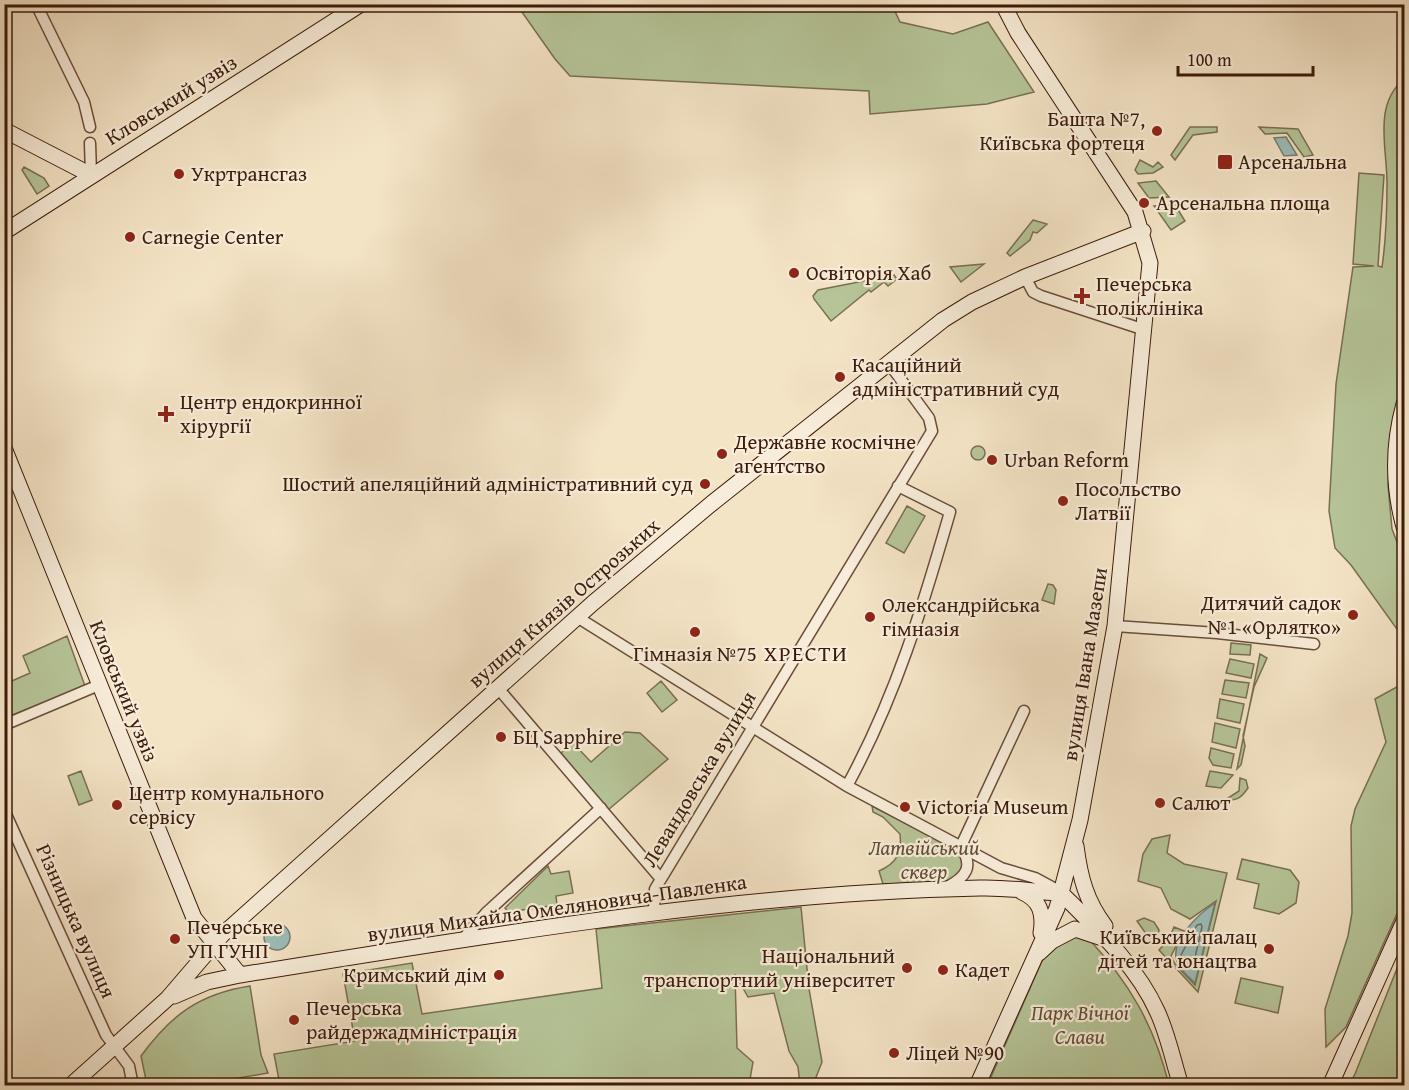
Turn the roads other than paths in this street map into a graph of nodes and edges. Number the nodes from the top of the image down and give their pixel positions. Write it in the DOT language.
graph roads {
  1 [pos="36,4"];
  2 [pos="361,4"];
  3 [pos="1003,4"];
  4 [pos="90,127"];
  5 [pos="4,130"];
  6 [pos="90,143"];
  7 [pos="91,175"];
  8 [pos="1143,231"];
  9 [pos="4,232"];
  10 [pos="1025,277"];
  11 [pos="1142,329"];
  12 [pos="888,362"];
  13 [pos="1404,404"];
  14 [pos="4,448"];
  15 [pos="898,486"];
  16 [pos="1404,527"];
  17 [pos="577,617"];
  18 [pos="1115,626"];
  19 [pos="1314,645"];
  20 [pos="99,685"];
  21 [pos="497,687"];
  22 [pos="1024,711"];
  23 [pos="4,725"];
  24 [pos="751,728"];
  25 [pos="847,786"];
  26 [pos="601,808"];
  27 [pos="4,810"];
  28 [pos="1076,834"];
  29 [pos="960,846"];
  30 [pos="662,879"];
  31 [pos="1010,888"];
  32 [pos="941,890"];
  33 [pos="1061,893"];
  34 [pos="654,912"];
  35 [pos="1404,921"];
  36 [pos="462,940"];
  37 [pos="1107,941"];
  38 [pos="214,946"];
  39 [pos="1035,957"];
  40 [pos="1122,959"];
  41 [pos="240,975"];
  42 [pos="168,998"];
  43 [pos="114,1047"];
  44 [pos="70,1086"];
  45 [pos="134,1086"];
  46 [pos="977,1086"];
  47 [pos="1181,1086"];
  48 [pos="1330,1086"];
  1 -- 4 [label="street"];
  2 -- 7 [label="main road, Кловський узвіз"];
  3 -- 8 [label="main road, вулиця Івана Мазепи"];
  5 -- 7 [label="main road"];
  6 -- 7 [label="street"];
  7 -- 9 [label="main road, Кловський узвіз"];
  8 -- 10 [label="main road, вулиця Князів Острозьких"];
  8 -- 11 [label="main road, вулиця Івана Мазепи"];
  10 -- 11 [label="street"];
  10 -- 12 [label="main road, вулиця Князів Острозьких"];
  11 -- 18 [label="main road, вулиця Івана Мазепи"];
  12 -- 15 [label="street, Левандовська вулиця"];
  12 -- 17 [label="main road, вулиця Князів Острозьких"];
  13 -- 16 [label="main road"];
  14 -- 20 [label="main road, Кловський узвіз"];
  15 -- 24 [label="street, Левандовська вулиця"];
  15 -- 25 [label="street"];
  17 -- 21 [label="main road, вулиця Князів Острозьких"];
  17 -- 24 [label="street"];
  18 -- 19 [label="street"];
  18 -- 28 [label="main road, вулиця Івана Мазепи"];
  20 -- 23 [label="street"];
  20 -- 38 [label="main road, Кловський узвіз"];
  21 -- 26 [label="street"];
  21 -- 38 [label="main road, вулиця Князів Острозьких"];
  22 -- 29 [label="street"];
  24 -- 25 [label="street"];
  24 -- 30 [label="street, Левандовська вулиця"];
  25 -- 29 [label="street"];
  26 -- 30 [label="street"];
  26 -- 36 [label="street"];
  27 -- 43 [label="street, Різницька вулиця"];
  28 -- 33 [label="main road, вулиця Івана Мазепи"];
  28 -- 40 [label="main road"];
  29 -- 32 [label="street"];
  29 -- 33 [label="street"];
  30 -- 34 [label="street, Левандовська вулиця"];
  31 -- 32 [label="main road, вулиця Михайла Омеляновича-Павленка"];
  31 -- 33 [label="main road, вулиця Михайла Омеляновича-Павленка"];
  31 -- 39 [label="main road"];
  32 -- 34 [label="main road, вулиця Михайла Омеляновича-Павленка"];
  33 -- 37 [label="main road"];
  33 -- 39 [label="main road, вулиця Івана Мазепи"];
  34 -- 36 [label="main road, вулиця Михайла Омеляновича-Павленка"];
  35 -- 48 [label="main road"];
  36 -- 41 [label="main road, вулиця Михайла Омеляновича-Павленка"];
  37 -- 39 [label="main road"];
  37 -- 40 [label="main road"];
  38 -- 41 [label="main road"];
  38 -- 42 [label="main road, вулиця Князів Острозьких"];
  39 -- 46 [label="main road, вулиця Івана Мазепи"];
  40 -- 47 [label="main road"];
  41 -- 42 [label="main road, вулиця Михайла Омеляновича-Павленка"];
  42 -- 43 [label="main road, вулиця Князів Острозьких"];
  43 -- 44 [label="main road, вулиця Князів Острозьких"];
  43 -- 45 [label="street, Різницька вулиця"];
}
